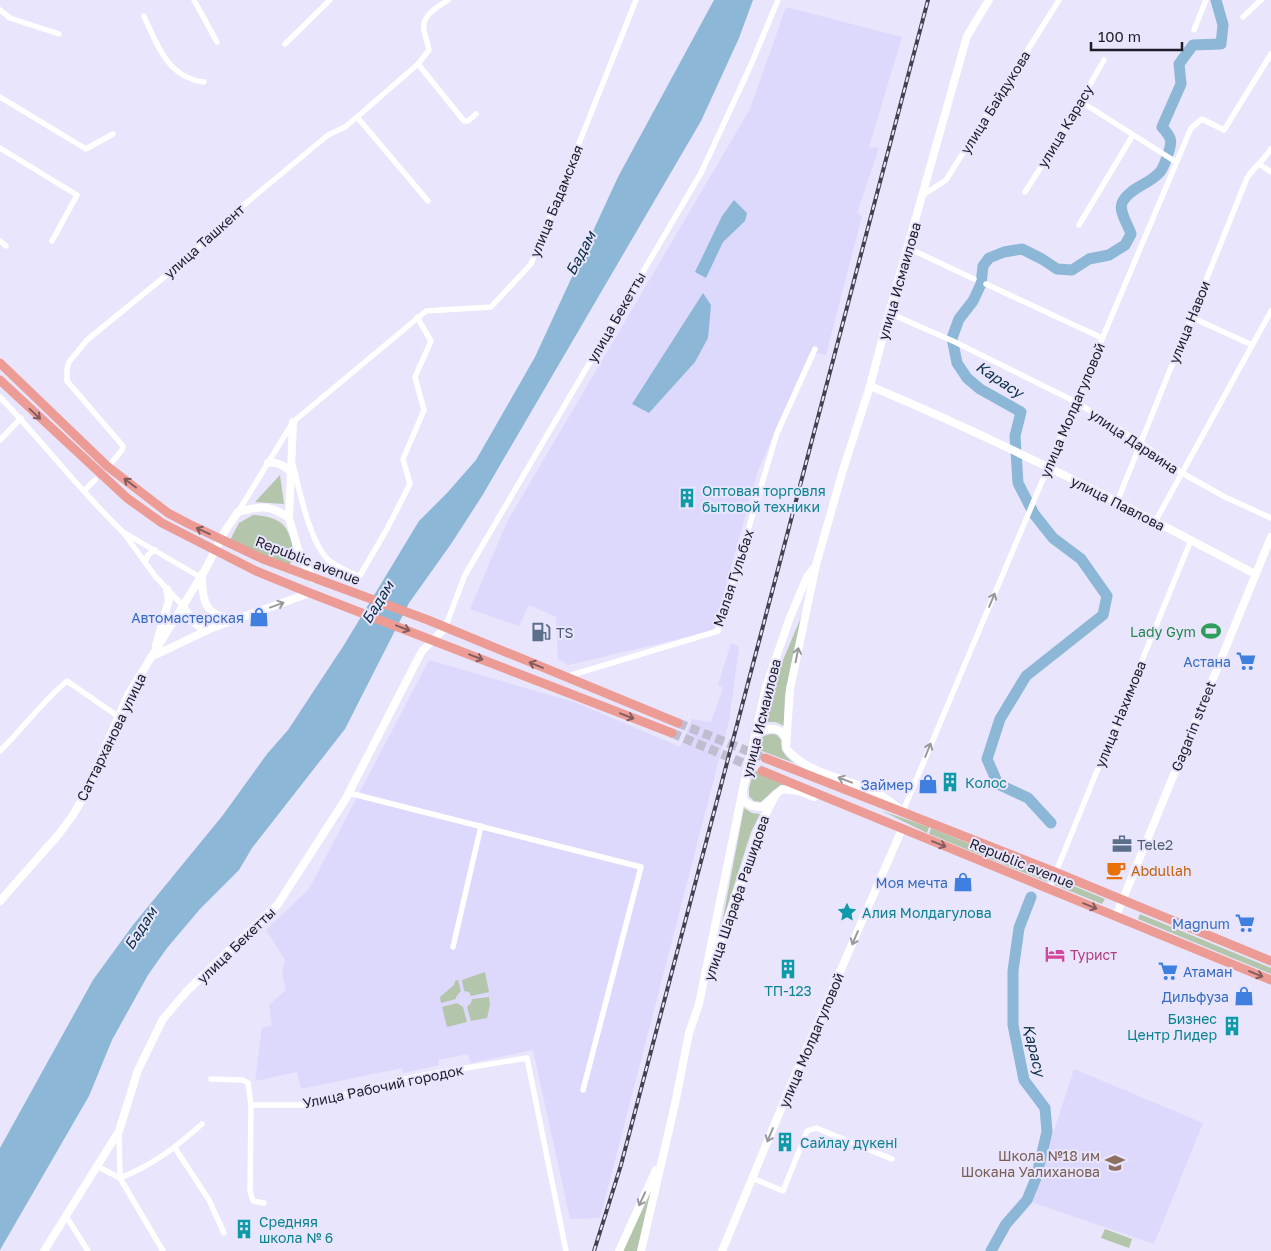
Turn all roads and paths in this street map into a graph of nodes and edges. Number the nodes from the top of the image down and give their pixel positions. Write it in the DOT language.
graph roads {
  1 [pos="194,0"];
  2 [pos="330,0"];
  3 [pos="448,0"];
  4 [pos="636,0"];
  5 [pos="778,0"];
  6 [pos="989,0"];
  7 [pos="1059,0"];
  8 [pos="1206,0"];
  9 [pos="1261,0"];
  10 [pos="0,10"];
  11 [pos="144,16"];
  12 [pos="1243,17"];
  13 [pos="1194,30"];
  14 [pos="59,34"];
  15 [pos="217,42"];
  16 [pos="285,44"];
  17 [pos="1271,54"];
  18 [pos="1104,60"];
  19 [pos="418,64"];
  20 [pos="204,82"];
  21 [pos="0,97"];
  22 [pos="1080,101"];
  23 [pos="476,114"];
  24 [pos="357,117"];
  25 [pos="113,134"];
  26 [pos="1134,135"];
  27 [pos="0,148"];
  28 [pos="1271,149"];
  29 [pos="1176,162"];
  30 [pos="1259,164"];
  31 [pos="1271,172"];
  32 [pos="1025,192"];
  33 [pos="923,195"];
  34 [pos="428,201"];
  35 [pos="1079,225"];
  36 [pos="0,240"];
  37 [pos="52,241"];
  38 [pos="6,246"];
  39 [pos="908,248"];
  40 [pos="974,279"];
  41 [pos="986,284"];
  42 [pos="1271,311"];
  43 [pos="889,313"];
  44 [pos="418,317"];
  45 [pos="1191,317"];
  46 [pos="1102,338"];
  47 [pos="1252,345"];
  48 [pos="815,349"];
  49 [pos="0,363"];
  50 [pos="0,380"];
  51 [pos="870,386"];
  52 [pos="0,397"];
  53 [pos="1076,402"];
  54 [pos="20,418"];
  55 [pos="293,422"];
  56 [pos="0,440"];
  57 [pos="1141,443"];
  58 [pos="291,458"];
  59 [pos="112,462"];
  60 [pos="268,463"];
  61 [pos="1048,467"];
  62 [pos="291,472"];
  63 [pos="1182,474"];
  64 [pos="95,480"];
  65 [pos="84,491"];
  66 [pos="1117,502"];
  67 [pos="238,512"];
  68 [pos="289,518"];
  69 [pos="1271,518"];
  70 [pos="1155,522"];
  71 [pos="123,532"];
  72 [pos="1271,537"];
  73 [pos="1191,540"];
  74 [pos="155,550"];
  75 [pos="300,556"];
  76 [pos="145,562"];
  77 [pos="816,565"];
  78 [pos="291,570"];
  79 [pos="1255,574"];
  80 [pos="201,576"];
  81 [pos="313,579"];
  82 [pos="167,589"];
  83 [pos="310,593"];
  84 [pos="182,606"];
  85 [pos="242,618"];
  86 [pos="442,626"];
  87 [pos="206,631"];
  88 [pos="432,640"];
  89 [pos="153,654"];
  90 [pos="565,677"];
  91 [pos="119,717"];
  92 [pos="678,723"];
  93 [pos="672,733"];
  94 [pos="756,733"];
  95 [pos="786,741"];
  96 [pos="0,751"];
  97 [pos="765,758"];
  98 [pos="762,771"];
  99 [pos="743,789"];
  100 [pos="349,793"];
  101 [pos="776,794"];
  102 [pos="903,811"];
  103 [pos="481,826"];
  104 [pos="898,827"];
  105 [pos="1055,872"];
  106 [pos="1049,889"];
  107 [pos="1122,900"];
  108 [pos="0,901"];
  109 [pos="1116,916"];
  110 [pos="453,947"];
  111 [pos="1271,961"];
  112 [pos="1271,980"];
  113 [pos="699,1004"];
  114 [pos="212,1079"];
  115 [pos="583,1090"];
  116 [pos="251,1105"];
  117 [pos="202,1124"];
  118 [pos="119,1131"];
  119 [pos="175,1148"];
  120 [pos="663,1154"];
  121 [pos="892,1159"];
  122 [pos="97,1166"];
  123 [pos="120,1178"];
  124 [pos="752,1178"];
  125 [pos="264,1203"];
  126 [pos="66,1216"];
  127 [pos="224,1233"];
  128 [pos="44,1251"];
  129 [pos="88,1251"];
  130 [pos="164,1251"];
  131 [pos="566,1251"];
  132 [pos="618,1251"];
  133 [pos="641,1251"];
  134 [pos="722,1251"];
  1 -- 15 [label="street"];
  2 -- 16 [label="street"];
  3 -- 19 [label="street"];
  4 -- 44 [label="street, улица Бадамская"];
  5 -- 86 [label="street, улица Бекетты"];
  6 -- 33 [label="street, улица Исмаилова"];
  7 -- 33 [label="street, улица Байдукова"];
  8 -- 13 [label="street"];
  9 -- 12 [label="street"];
  10 -- 14 [label="street"];
  11 -- 20 [label="street"];
  17 -- 29 [label="street, улица Молдагуловой"];
  18 -- 22 [label="street, улица Карасу"];
  19 -- 23 [label="street"];
  19 -- 24 [label="street"];
  21 -- 25 [label="street"];
  22 -- 26 [label="street"];
  22 -- 32 [label="street, улица Карасу"];
  24 -- 34 [label="street"];
  24 -- 59 [label="street, улица Ташкент"];
  26 -- 29 [label="street"];
  26 -- 35 [label="street"];
  27 -- 37 [label="street"];
  28 -- 30 [label="street, улица Навои"];
  29 -- 46 [label="street, улица Молдагуловой"];
  30 -- 31 [label="street"];
  30 -- 45 [label="street, улица Навои"];
  33 -- 39 [label="street, улица Исмаилова"];
  36 -- 38 [label="street"];
  39 -- 40 [label="street"];
  39 -- 43 [label="street, улица Исмаилова"];
  41 -- 46 [label="street"];
  42 -- 47 [label="street"];
  43 -- 51 [label="street, улица Исмаилова"];
  43 -- 53 [label="street, улица Дарвина"];
  44 -- 55 [label="street, улица Бадамская"];
  44 -- 58 [label="street"];
  45 -- 47 [label="street"];
  45 -- 57 [label="street, улица Навои"];
  46 -- 53 [label="street, улица Молдагуловой"];
  47 -- 63 [label="street"];
  48 -- 90 [label="street, Малая Гульбах"];
  78 -- 49 [label="main road, Republic avenue, one-way"];
  50 -- 83 [label="main road, Republic avenue, one-way"];
  51 -- 61 [label="street, улица Павлова"];
  51 -- 77 [label="street, улица Исмаилова"];
  52 -- 54 [label="street"];
  53 -- 57 [label="street, улица Дарвина"];
  53 -- 61 [label="street, улица Молдагуловой"];
  54 -- 56 [label="street"];
  54 -- 65 [label="street"];
  55 -- 58 [label="street"];
  55 -- 60 [label="street, улица Бадамская"];
  57 -- 63 [label="street, улица Дарвина"];
  57 -- 66 [label="street, улица Навои"];
  58 -- 62 [label="street"];
  60 -- 62 [label="street"];
  60 -- 67 [label="street, улица Бадамская"];
  61 -- 66 [label="street, улица Павлова"];
  102 -- 61 [label="street, улица Молдагуловой, one-way"];
  62 -- 68 [label="street"];
  63 -- 69 [label="street, улица Дарвина"];
  63 -- 70 [label="street"];
  64 -- 65 [label="street"];
  65 -- 71 [label="street"];
  66 -- 70 [label="street, улица Павлова"];
  67 -- 68 [label="street"];
  67 -- 80 [label="street, Саттарханова улица"];
  68 -- 75 [label="street"];
  70 -- 73 [label="street, улица Павлова"];
  71 -- 74 [label="street"];
  71 -- 76 [label="street"];
  72 -- 79 [label="street, Gagarin street"];
  73 -- 79 [label="street, улица Павлова"];
  73 -- 105 [label="street, улица Нахимова"];
  74 -- 76 [label="street"];
  74 -- 80 [label="street"];
  75 -- 78 [label="street"];
  75 -- 81 [label="street"];
  76 -- 82 [label="street"];
  77 -- 94 [label="street, улица Исмаилова"];
  95 -- 77 [label="street, улица Исмаилова, one-way"];
  78 -- 81 [label="main road, Republic avenue"];
  79 -- 107 [label="street, Gagarin street"];
  80 -- 84 [label="street, Саттарханова улица"];
  80 -- 85 [label="street"];
  81 -- 86 [label="main road, Republic avenue"];
  82 -- 84 [label="street"];
  82 -- 89 [label="street"];
  85 -- 83 [label="street, one-way"];
  83 -- 88 [label="main road, Republic avenue, one-way"];
  84 -- 87 [label="street"];
  84 -- 89 [label="street, Саттарханова улица"];
  85 -- 87 [label="street"];
  86 -- 88 [label="street, улица Бекетты"];
  90 -- 86 [label="main road, Republic avenue, one-way"];
  87 -- 89 [label="street"];
  88 -- 93 [label="main road, Republic avenue, one-way"];
  88 -- 100 [label="street, улица Бекетты"];
  89 -- 91 [label="street, Саттарханова улица"];
  90 -- 92 [label="main road, Republic avenue"];
  91 -- 96 [label="street"];
  91 -- 108 [label="street, Саттарханова улица"];
  94 -- 95 [label="street"];
  94 -- 99 [label="street, улица Исмаилова"];
  102 -- 95 [label="street, one-way"];
  97 -- 102 [label="main road, Republic avenue"];
  98 -- 104 [label="main road, Republic avenue"];
  99 -- 101 [label="street"];
  99 -- 113 [label="street, улица Шарафа Рашидова"];
  100 -- 103 [label="street"];
  100 -- 118 [label="street, улица Бекетты"];
  101 -- 104 [label="street"];
  101 -- 113 [label="street, улица Шарафа Рашидова"];
  102 -- 105 [label="main road, Republic avenue"];
  103 -- 110 [label="street"];
  103 -- 115 [label="street"];
  104 -- 106 [label="main road, Republic avenue, one-way"];
  104 -- 124 [label="street, улица Молдагуловой, one-way"];
  105 -- 106 [label="street, улица Нахимова"];
  105 -- 107 [label="main road, Republic avenue"];
  106 -- 109 [label="main road, Republic avenue, one-way"];
  107 -- 109 [label="street, Gagarin street"];
  107 -- 111 [label="main road, Republic avenue"];
  109 -- 112 [label="main road, Republic avenue, one-way"];
  113 -- 120 [label="street, улица Шарафа Рашидова"];
  114 -- 116 [label="street"];
  116 -- 125 [label="street"];
  116 -- 131 [label="street, Улица Рабочий городок"];
  117 -- 119 [label="street"];
  118 -- 122 [label="street, улица Бекетты"];
  118 -- 123 [label="street"];
  119 -- 123 [label="street"];
  119 -- 127 [label="street"];
  120 -- 132 [label="street, one-way"];
  120 -- 133 [label="street"];
  121 -- 124 [label="street"];
  122 -- 123 [label="street"];
  122 -- 126 [label="street, улица Бекетты"];
  123 -- 130 [label="street"];
  124 -- 134 [label="street, улица Молдагуловой"];
  126 -- 128 [label="street, улица Бекетты"];
  126 -- 129 [label="street"];
}
